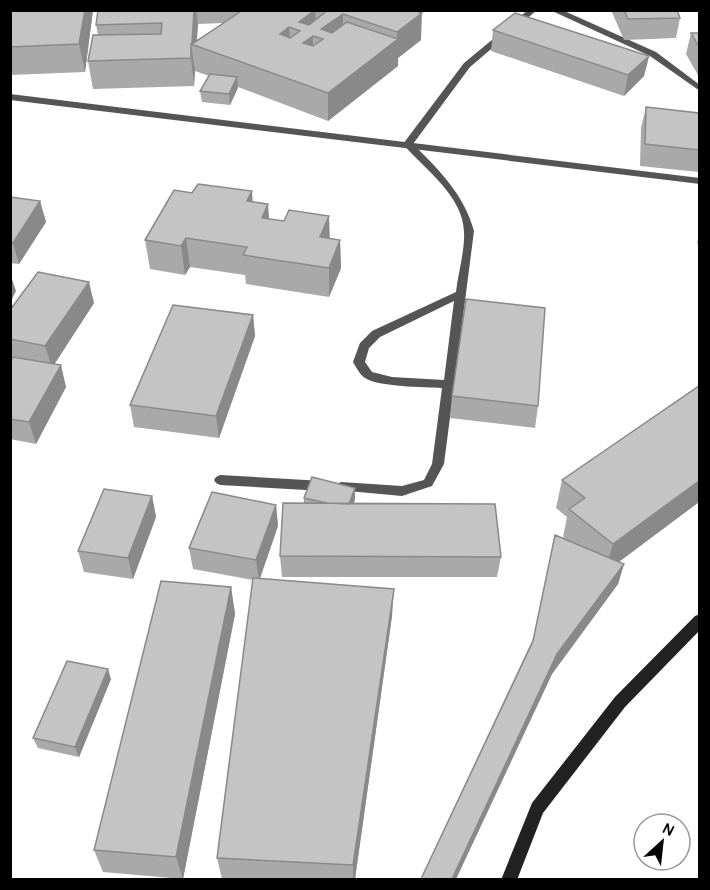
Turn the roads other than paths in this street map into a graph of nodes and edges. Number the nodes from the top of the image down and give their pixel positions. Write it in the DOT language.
graph roads {
  1 [pos="533,10"];
  2 [pos="554,10"];
  3 [pos="699,89"];
  4 [pos="10,97"];
  5 [pos="408,144"];
  6 [pos="699,182"];
  7 [pos="461,294"];
  8 [pos="448,384"];
  9 [pos="220,480"];
  10 [pos="699,620"];
  11 [pos="509,879"];
  1 -- 5 [label="street"];
  2 -- 3 [label="street"];
  4 -- 5 [label="street"];
  5 -- 6 [label="street"];
  5 -- 7 [label="street"];
  7 -- 8 [label="street"];
  7 -- 8 [label="street"];
  8 -- 9 [label="street"];
  10 -- 11 [label="street"];
}
